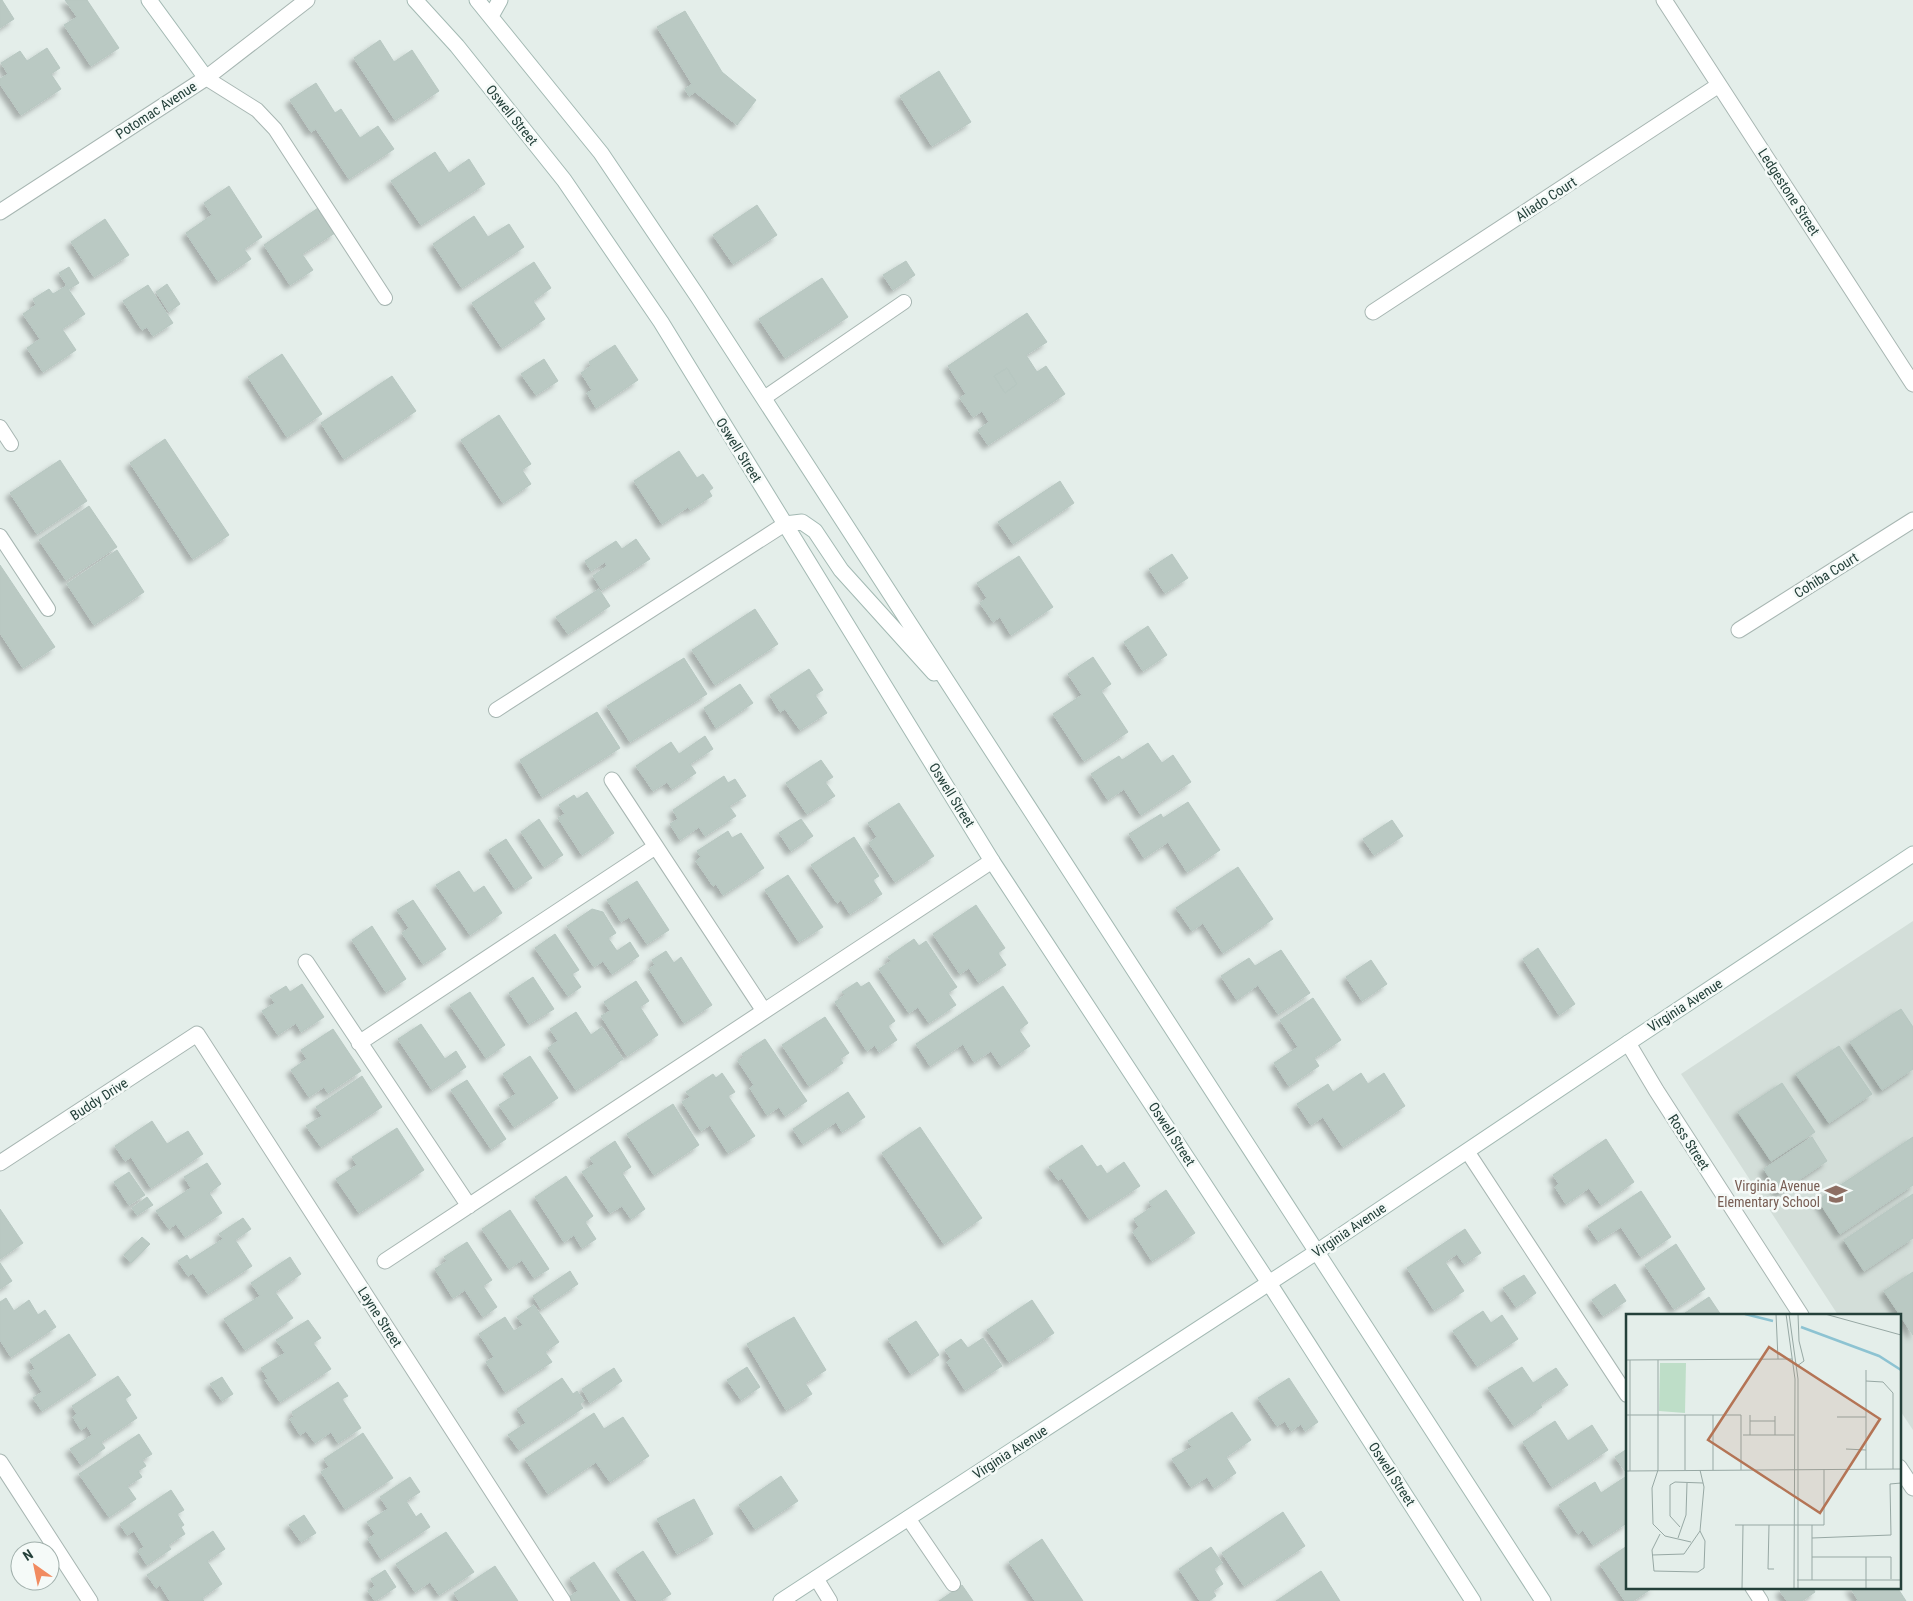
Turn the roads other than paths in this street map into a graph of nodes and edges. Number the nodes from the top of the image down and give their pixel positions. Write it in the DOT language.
graph roads {
  1 [pos="149,0"];
  2 [pos="307,0"];
  3 [pos="415,0"];
  4 [pos="477,0"];
  5 [pos="500,0"];
  6 [pos="1664,0"];
  7 [pos="492,16"];
  8 [pos="206,78"];
  9 [pos="1720,85"];
  10 [pos="0,212"];
  11 [pos="385,298"];
  12 [pos="904,302"];
  13 [pos="1374,312"];
  14 [pos="1913,384"];
  15 [pos="764,398"];
  16 [pos="0,427"];
  17 [pos="12,444"];
  18 [pos="1913,520"];
  19 [pos="785,524"];
  20 [pos="0,536"];
  21 [pos="48,609"];
  22 [pos="1739,630"];
  23 [pos="496,710"];
  24 [pos="971,715"];
  25 [pos="612,780"];
  26 [pos="655,846"];
  27 [pos="1913,854"];
  28 [pos="992,861"];
  29 [pos="306,962"];
  30 [pos="764,1011"];
  31 [pos="197,1034"];
  32 [pos="359,1042"];
  33 [pos="1628,1043"];
  34 [pos="1467,1151"];
  35 [pos="0,1164"];
  36 [pos="468,1206"];
  37 [pos="1318,1251"];
  38 [pos="385,1261"];
  39 [pos="1269,1283"];
  40 [pos="1800,1314"];
  41 [pos="1626,1393"];
  42 [pos="0,1462"];
  43 [pos="1900,1468"];
  44 [pos="1913,1488"];
  45 [pos="908,1518"];
  46 [pos="816,1578"];
  47 [pos="953,1584"];
  48 [pos="1753,1588"];
  49 [pos="90,1601"];
  50 [pos="563,1601"];
  51 [pos="781,1601"];
  52 [pos="830,1601"];
  53 [pos="1473,1601"];
  54 [pos="1543,1601"];
  55 [pos="1761,1601"];
  1 -- 8 [label="street"];
  2 -- 8 [label="street, Potomac Avenue"];
  3 -- 19 [label="street, Oswell Street"];
  4 -- 7 [label="street"];
  5 -- 7 [label="street"];
  6 -- 9 [label="street, Ledgestone Street"];
  7 -- 15 [label="street"];
  8 -- 10 [label="street, Potomac Avenue"];
  8 -- 11 [label="lane"];
  9 -- 13 [label="street, Aliado Court"];
  9 -- 14 [label="street, Ledgestone Street"];
  12 -- 15 [label="lane"];
  15 -- 24 [label="street"];
  16 -- 17 [label="lane"];
  18 -- 22 [label="street, Cohiba Court"];
  19 -- 23 [label="lane"];
  19 -- 24 [label="street"];
  19 -- 28 [label="street, Oswell Street"];
  20 -- 21 [label="lane"];
  24 -- 37 [label="street"];
  25 -- 26 [label="street"];
  26 -- 30 [label="street"];
  26 -- 32 [label="street"];
  27 -- 33 [label="street, Virginia Avenue"];
  28 -- 30 [label="street"];
  28 -- 39 [label="street, Oswell Street"];
  29 -- 32 [label="street"];
  30 -- 36 [label="street"];
  31 -- 35 [label="street, Buddy Drive"];
  31 -- 50 [label="street, Layne Street"];
  32 -- 36 [label="street"];
  33 -- 34 [label="street, Virginia Avenue"];
  33 -- 40 [label="street, Ross Street"];
  34 -- 37 [label="street, Virginia Avenue"];
  34 -- 41 [label="lane"];
  36 -- 38 [label="street"];
  37 -- 39 [label="street, Virginia Avenue"];
  37 -- 54 [label="street"];
  39 -- 45 [label="street, Virginia Avenue"];
  39 -- 53 [label="street, Oswell Street"];
  42 -- 49 [label="street"];
  43 -- 44 [label="street"];
  45 -- 46 [label="street, Virginia Avenue"];
  45 -- 47 [label="lane"];
  46 -- 51 [label="street, Virginia Avenue"];
  46 -- 52 [label="lane"];
  48 -- 55 [label="lane"];
}
